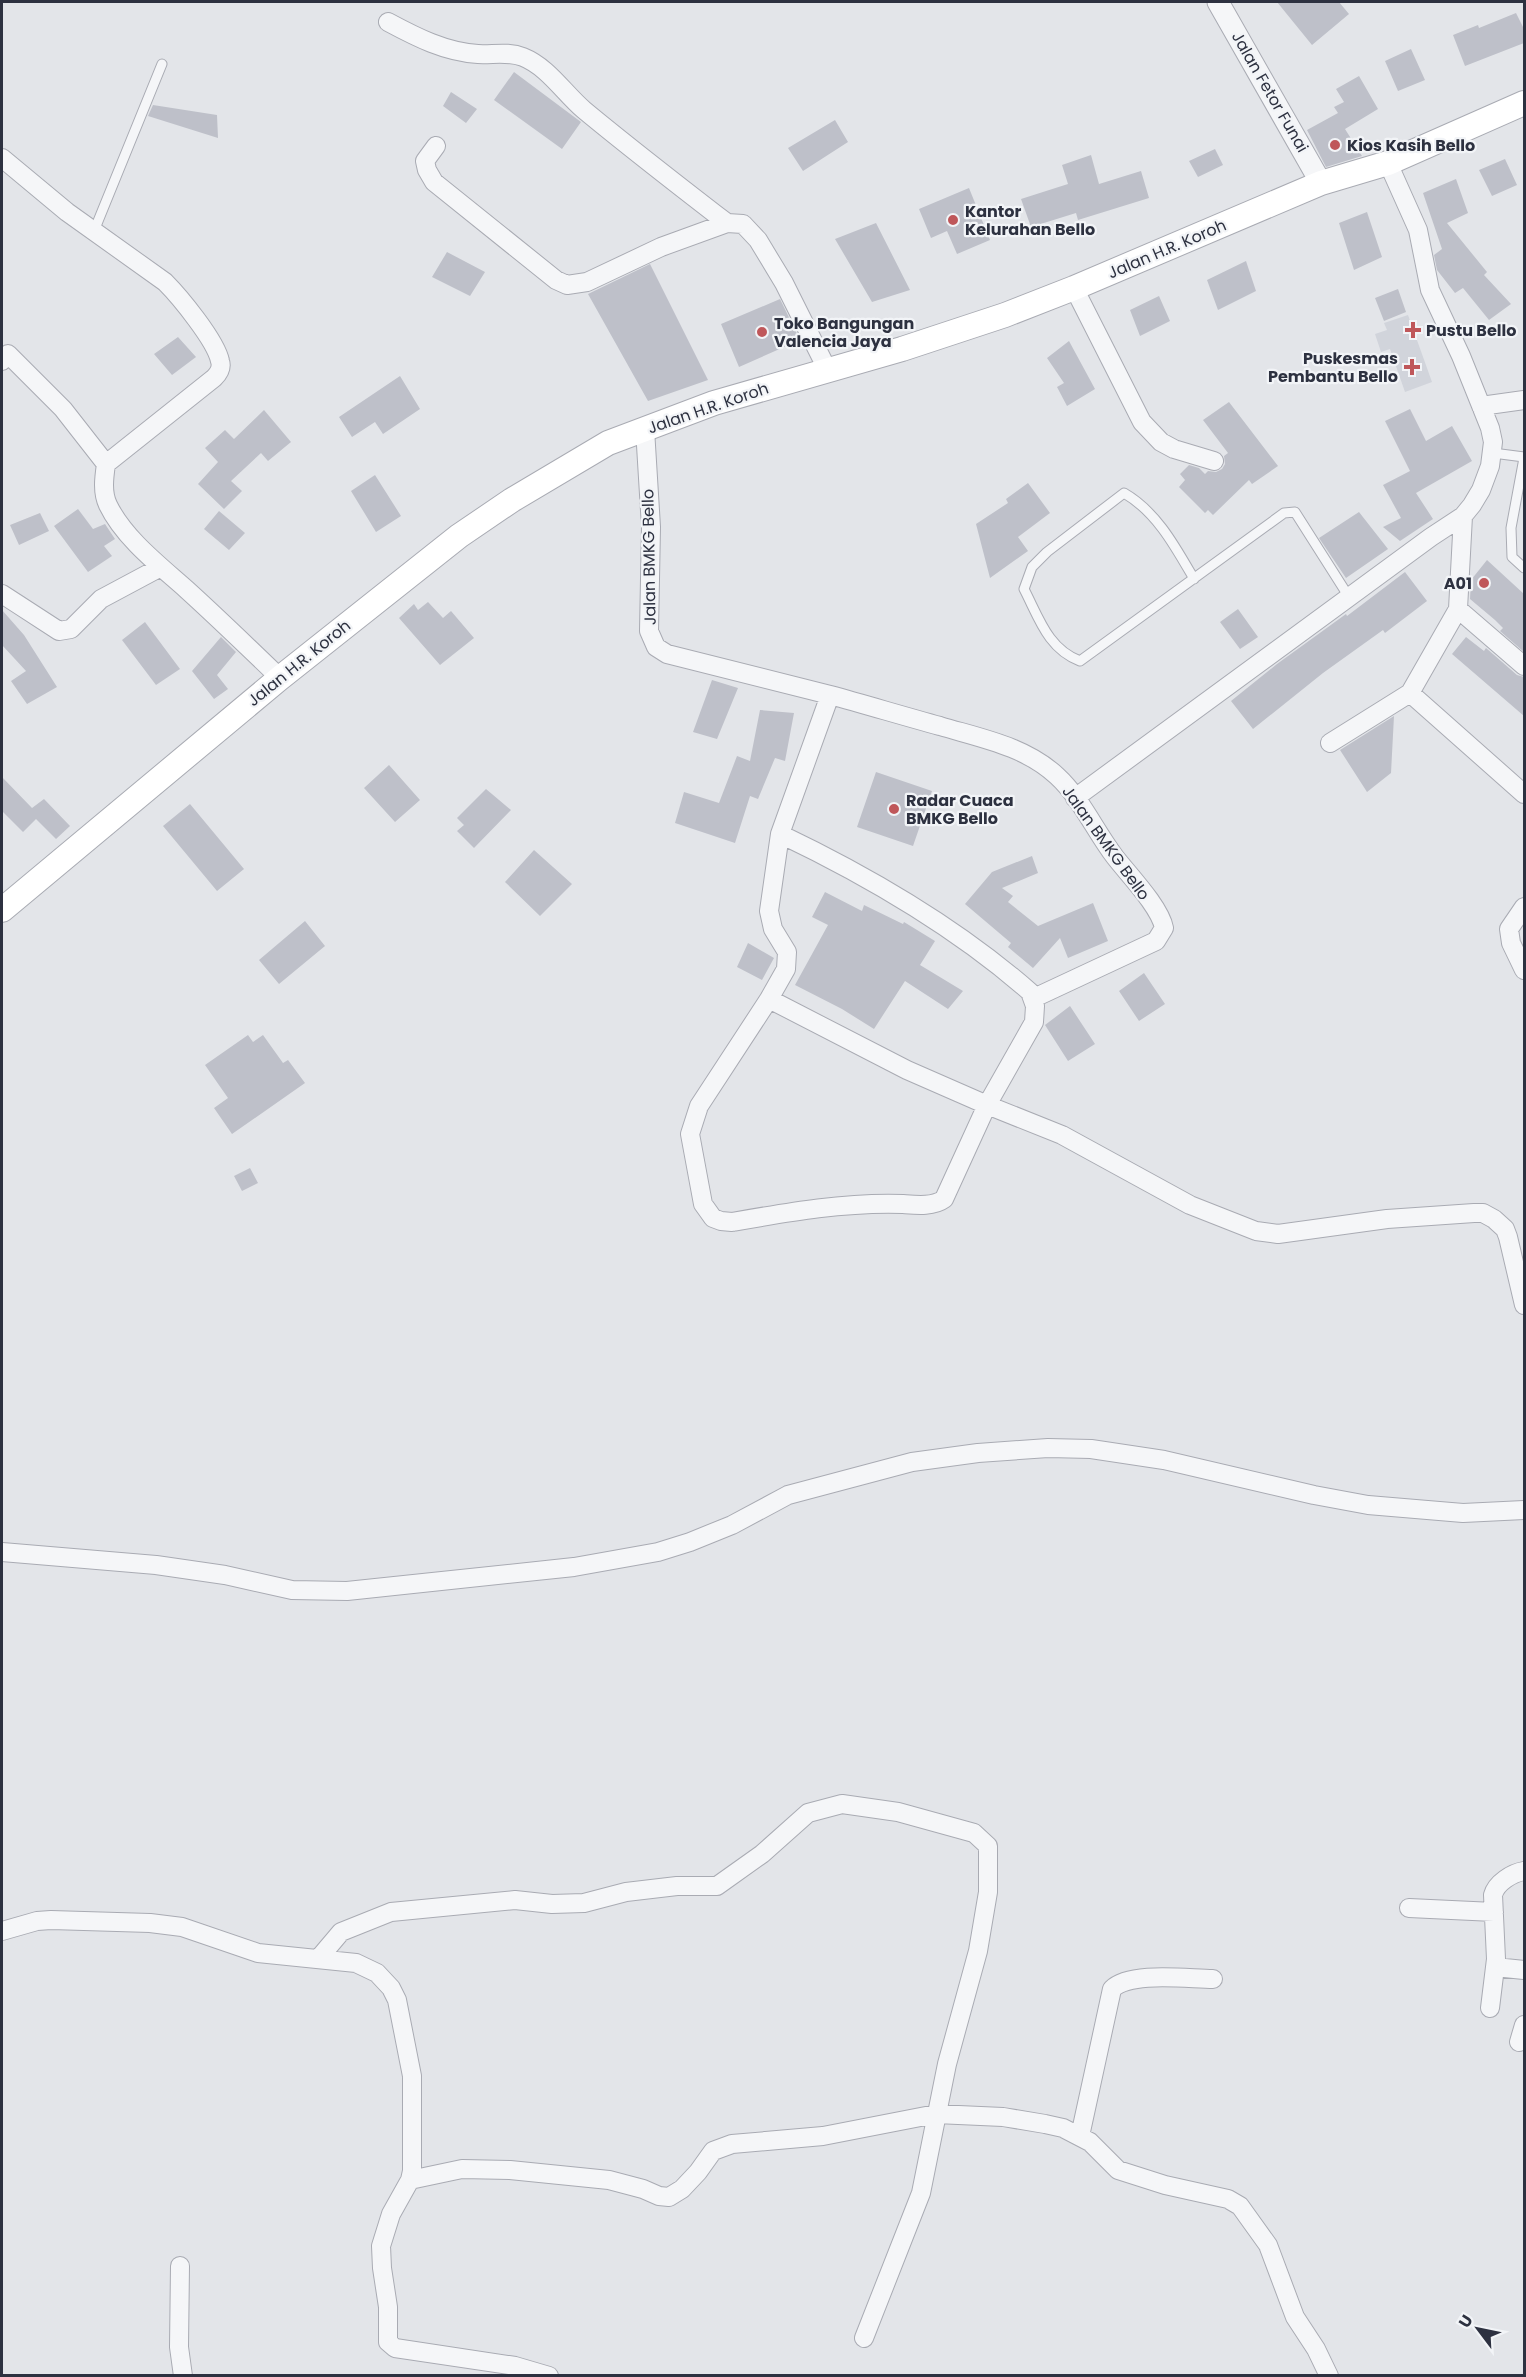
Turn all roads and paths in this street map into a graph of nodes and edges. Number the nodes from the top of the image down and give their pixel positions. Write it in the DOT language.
graph roads {
  1 [pos="1218,2"];
  2 [pos="388,22"];
  3 [pos="162,64"];
  4 [pos="1524,103"];
  5 [pos="436,146"];
  6 [pos="2,158"];
  7 [pos="1388,163"];
  8 [pos="1321,183"];
  9 [pos="727,223"];
  10 [pos="94,231"];
  11 [pos="1074,288"];
  12 [pos="4,354"];
  13 [pos="827,369"];
  14 [pos="1524,400"];
  15 [pos="1481,406"];
  16 [pos="645,429"];
  17 [pos="1493,453"];
  18 [pos="1524,457"];
  19 [pos="1214,461"];
  20 [pos="106,464"];
  21 [pos="1463,516"];
  22 [pos="159,568"];
  23 [pos="1524,568"];
  24 [pos="1194,579"];
  25 [pos="2,594"];
  26 [pos="1349,597"];
  27 [pos="1458,609"];
  28 [pos="1524,666"];
  29 [pos="280,678"];
  30 [pos="1410,693"];
  31 [pos="830,695"];
  32 [pos="1330,743"];
  33 [pos="1524,794"];
  34 [pos="1075,798"];
  35 [pos="780,834"];
  36 [pos="1524,907"];
  37 [pos="2,910"];
  38 [pos="1524,970"];
  39 [pos="1034,998"];
  40 [pos="769,999"];
  41 [pos="987,1105"];
  42 [pos="1524,1305"];
  43 [pos="1524,1510"];
  44 [pos="2,1552"];
  45 [pos="1524,1871"];
  46 [pos="1409,1908"];
  47 [pos="1494,1912"];
  48 [pos="2,1931"];
  49 [pos="319,1958"];
  50 [pos="1495,1967"];
  51 [pos="1524,1970"];
  52 [pos="1213,1979"];
  53 [pos="1490,2008"];
  54 [pos="936,2114"];
  55 [pos="1080,2136"];
  56 [pos="410,2180"];
  57 [pos="180,2266"];
  58 [pos="864,2338"];
  59 [pos="183,2376"];
  60 [pos="549,2376"];
  61 [pos="1329,2376"];
  1 -- 8 [label="street, Jalan Fetor Funai"];
  2 -- 9 [label="street"];
  3 -- 10 [label="lane"];
  4 -- 7 [label="main road, Jalan H.R. Koroh"];
  5 -- 9 [label="street"];
  6 -- 10 [label="street"];
  7 -- 8 [label="main road, Jalan H.R. Koroh"];
  7 -- 15 [label="street"];
  8 -- 11 [label="main road, Jalan H.R. Koroh"];
  9 -- 13 [label="street"];
  10 -- 20 [label="street"];
  11 -- 13 [label="main road, Jalan H.R. Koroh"];
  11 -- 19 [label="street"];
  12 -- 20 [label="street"];
  13 -- 16 [label="main road, Jalan H.R. Koroh"];
  14 -- 15 [label="street"];
  15 -- 17 [label="street"];
  16 -- 29 [label="main road, Jalan H.R. Koroh"];
  16 -- 31 [label="street, Jalan BMKG Bello"];
  17 -- 18 [label="lane"];
  17 -- 21 [label="street"];
  18 -- 23 [label="lane"];
  20 -- 22 [label="street"];
  21 -- 26 [label="street"];
  21 -- 27 [label="street"];
  22 -- 25 [label="street"];
  22 -- 29 [label="street"];
  24 -- 24 [label="lane"];
  24 -- 26 [label="lane"];
  26 -- 34 [label="street"];
  27 -- 28 [label="street"];
  27 -- 30 [label="street"];
  29 -- 37 [label="main road, Jalan H.R. Koroh"];
  30 -- 32 [label="street"];
  30 -- 33 [label="street"];
  31 -- 34 [label="street, Jalan BMKG Bello"];
  31 -- 35 [label="street"];
  34 -- 39 [label="street, Jalan BMKG Bello"];
  35 -- 39 [label="street"];
  35 -- 40 [label="street"];
  36 -- 38 [label="street"];
  39 -- 41 [label="street"];
  40 -- 41 [label="street"];
  40 -- 41 [label="street"];
  41 -- 42 [label="street"];
  43 -- 44 [label="street"];
  45 -- 47 [label="street"];
  46 -- 47 [label="street"];
  47 -- 50 [label="street"];
  48 -- 49 [label="street"];
  49 -- 54 [label="street"];
  49 -- 56 [label="street"];
  50 -- 51 [label="street"];
  50 -- 53 [label="street"];
  52 -- 55 [label="street"];
  54 -- 55 [label="street"];
  54 -- 56 [label="street"];
  54 -- 58 [label="street"];
  55 -- 61 [label="street"];
  56 -- 60 [label="street"];
  57 -- 59 [label="street"];
}
